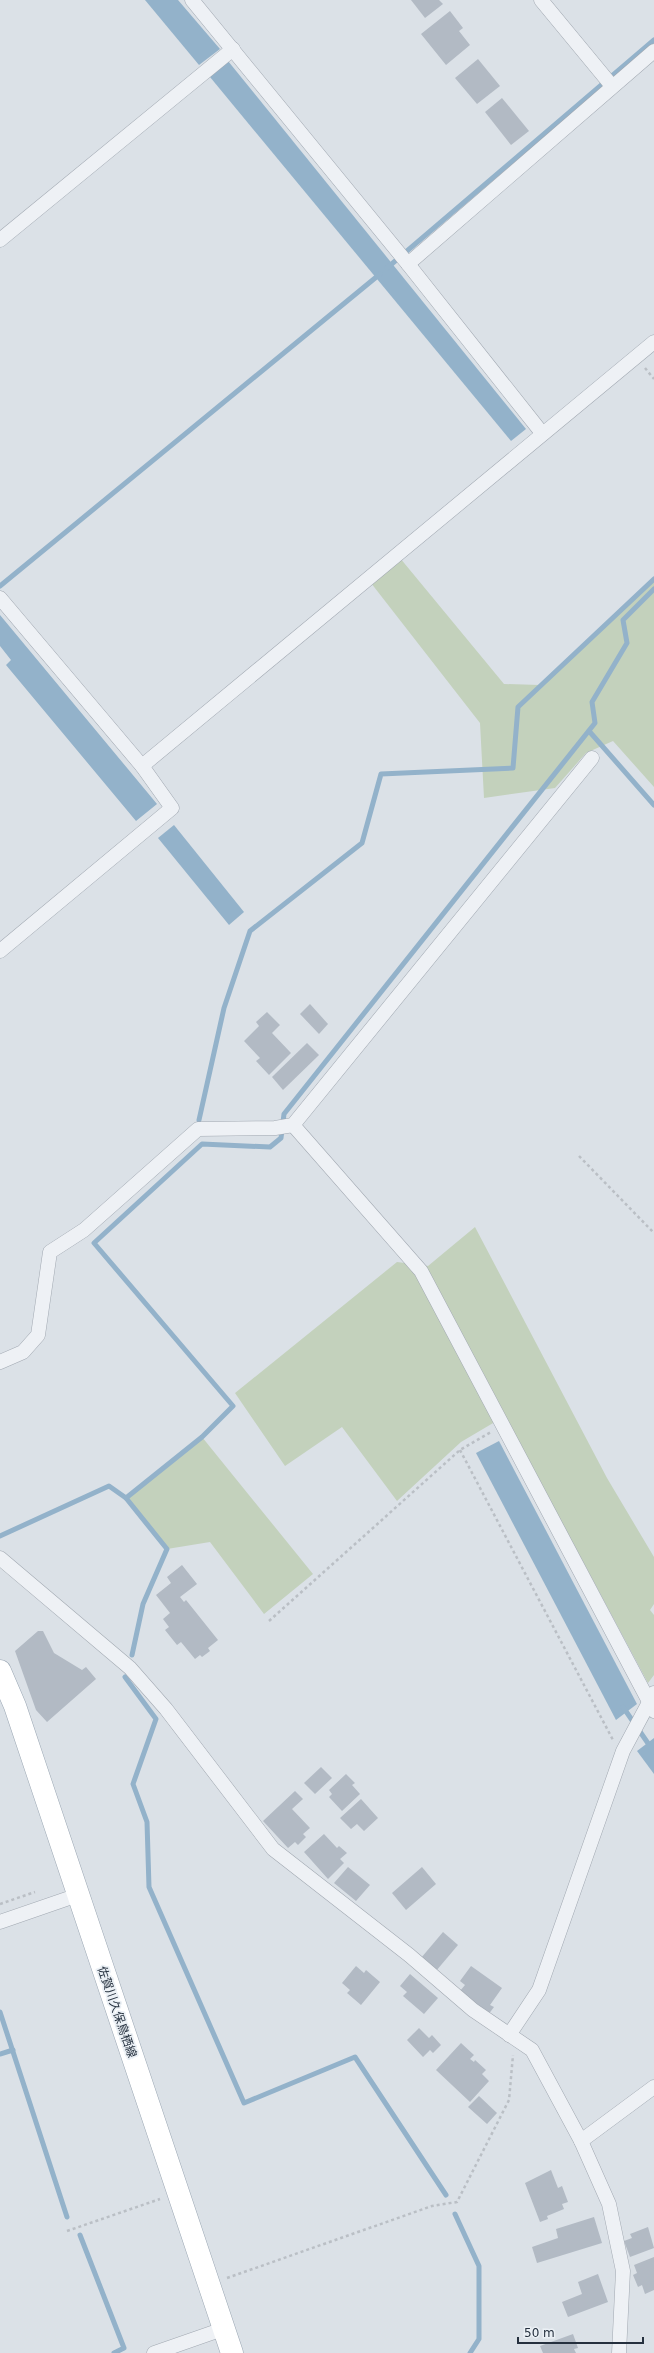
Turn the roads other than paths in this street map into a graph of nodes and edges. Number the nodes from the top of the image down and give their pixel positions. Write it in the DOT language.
graph roads {
  1 [pos="192,0"];
  2 [pos="541,0"];
  3 [pos="233,49"];
  4 [pos="654,51"];
  5 [pos="612,86"];
  6 [pos="0,240"];
  7 [pos="408,264"];
  8 [pos="654,342"];
  9 [pos="542,432"];
  10 [pos="0,598"];
  11 [pos="592,758"];
  12 [pos="142,766"];
  13 [pos="0,951"];
  14 [pos="294,1125"];
  15 [pos="0,1362"];
  16 [pos="0,1558"];
  17 [pos="0,1671"];
  18 [pos="652,1702"];
  19 [pos="78,1895"];
  20 [pos="0,1922"];
  21 [pos="509,2035"];
  22 [pos="654,2087"];
  23 [pos="581,2141"];
  24 [pos="223,2329"];
  25 [pos="154,2353"];
  26 [pos="232,2353"];
  27 [pos="619,2353"];
  1 -- 3 [label="street"];
  2 -- 5 [label="street"];
  3 -- 6 [label="street"];
  3 -- 7 [label="street"];
  4 -- 5 [label="street"];
  5 -- 7 [label="street"];
  7 -- 9 [label="street"];
  8 -- 9 [label="street"];
  9 -- 12 [label="street"];
  10 -- 12 [label="street"];
  11 -- 14 [label="street"];
  12 -- 13 [label="street"];
  14 -- 15 [label="street"];
  14 -- 18 [label="street"];
  16 -- 21 [label="street"];
  17 -- 19 [label="main road, 佐賀川久保鳥栖線"];
  18 -- 21 [label="street"];
  19 -- 20 [label="street"];
  19 -- 24 [label="main road, 佐賀川久保鳥栖線"];
  21 -- 23 [label="street"];
  22 -- 23 [label="street"];
  23 -- 27 [label="street"];
  24 -- 25 [label="street"];
  24 -- 26 [label="main road, 佐賀川久保鳥栖線"];
}
